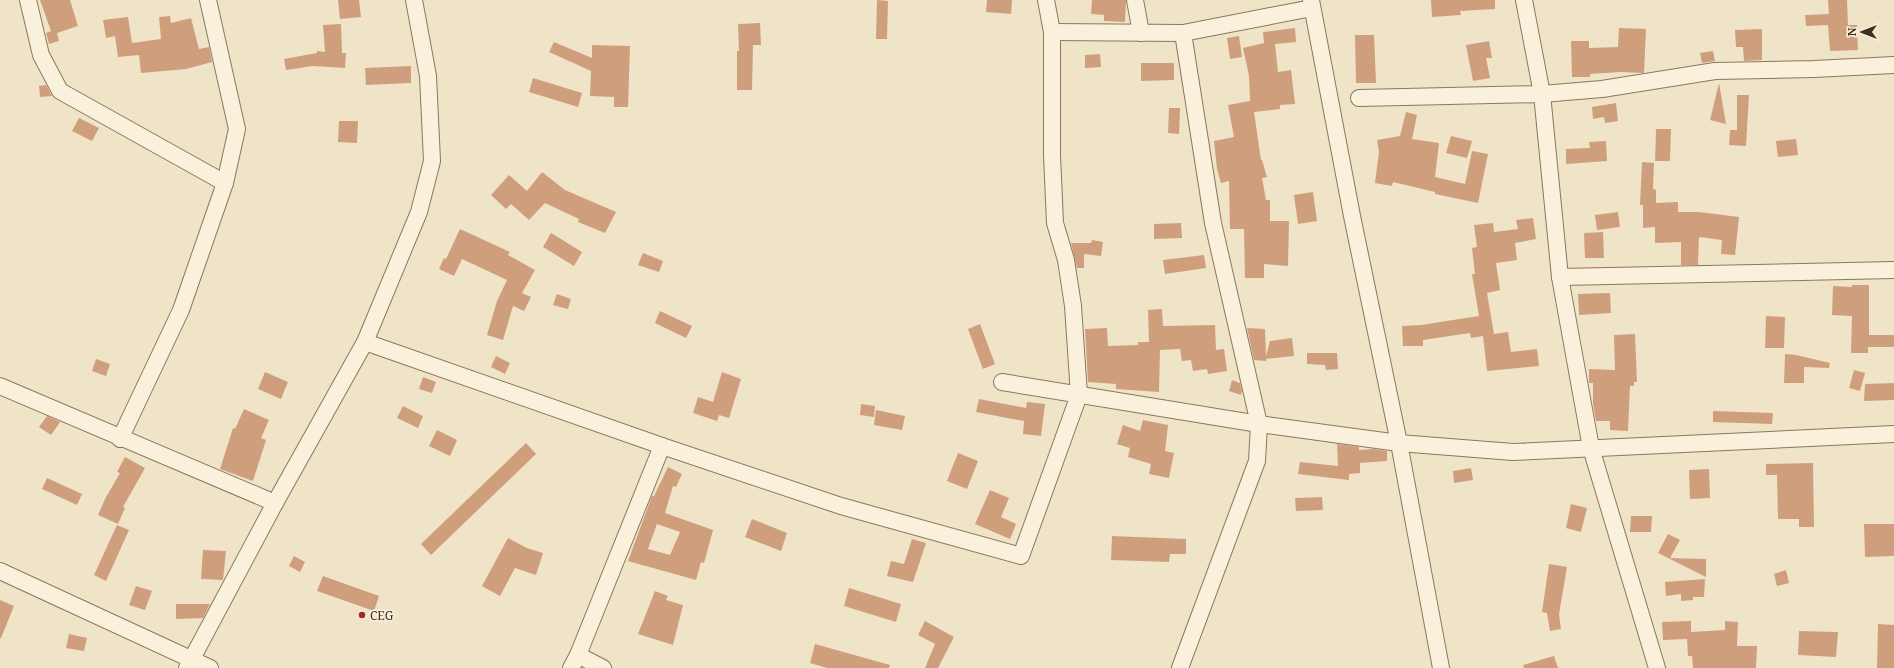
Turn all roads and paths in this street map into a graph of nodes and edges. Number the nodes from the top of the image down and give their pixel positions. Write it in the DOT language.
graph roads {
  1 [pos="28,0"];
  2 [pos="208,0"];
  3 [pos="414,0"];
  4 [pos="1046,0"];
  5 [pos="1135,0"];
  6 [pos="1524,0"];
  7 [pos="1311,4"];
  8 [pos="1052,32"];
  9 [pos="1141,33"];
  10 [pos="1183,33"];
  11 [pos="1894,65"];
  12 [pos="1542,94"];
  13 [pos="1359,98"];
  14 [pos="225,183"];
  15 [pos="1894,270"];
  16 [pos="1560,277"];
  17 [pos="365,342"];
  18 [pos="1002,382"];
  19 [pos="0,386"];
  20 [pos="1079,395"];
  21 [pos="1259,424"];
  22 [pos="1894,434"];
  23 [pos="120,438"];
  24 [pos="1399,443"];
  25 [pos="662,446"];
  26 [pos="1591,448"];
  27 [pos="275,503"];
  28 [pos="0,571"];
  29 [pos="575,661"];
  30 [pos="189,663"];
  31 [pos="210,668"];
  32 [pos="603,668"];
  33 [pos="1180,668"];
  34 [pos="1441,668"];
  35 [pos="1657,668"];
  1 -- 14 [label="street"];
  2 -- 14 [label="street"];
  3 -- 17 [label="street"];
  4 -- 8 [label="street"];
  5 -- 9 [label="street"];
  6 -- 12 [label="street"];
  7 -- 10 [label="street"];
  7 -- 24 [label="street"];
  8 -- 9 [label="street"];
  8 -- 20 [label="street"];
  9 -- 10 [label="street"];
  10 -- 21 [label="street"];
  11 -- 12 [label="street"];
  12 -- 13 [label="street"];
  12 -- 16 [label="street"];
  14 -- 23 [label="street"];
  15 -- 16 [label="street"];
  16 -- 26 [label="street"];
  17 -- 25 [label="street"];
  17 -- 27 [label="street"];
  18 -- 20 [label="street"];
  19 -- 23 [label="street"];
  20 -- 21 [label="street"];
  20 -- 25 [label="street"];
  21 -- 24 [label="street"];
  21 -- 33 [label="street"];
  22 -- 26 [label="street"];
  23 -- 27 [label="street"];
  24 -- 26 [label="street"];
  24 -- 34 [label="street"];
  25 -- 29 [label="street"];
  26 -- 35 [label="street"];
  27 -- 30 [label="street"];
  28 -- 30 [label="street"];
  29 -- 32 [label="street"];
  30 -- 31 [label="street"];
}
